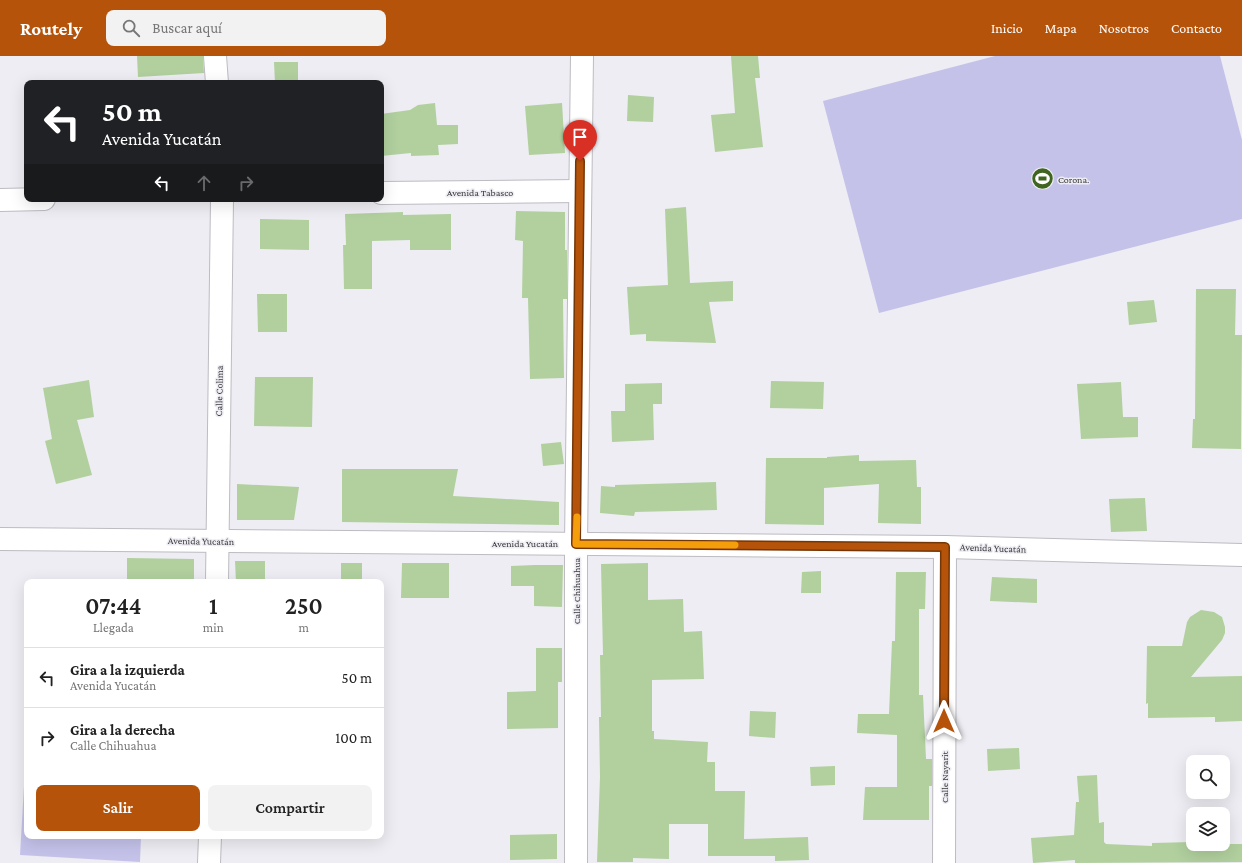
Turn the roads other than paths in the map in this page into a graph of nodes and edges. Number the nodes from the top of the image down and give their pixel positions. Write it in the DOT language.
graph roads {
  1 [pos="215,56"];
  2 [pos="582,56"];
  3 [pos="216,80"];
  4 [pos="580,191"];
  5 [pos="384,193"];
  6 [pos="24,199"];
  7 [pos="0,200"];
  8 [pos="222,202"];
  9 [pos="0,539"];
  10 [pos="218,541"];
  11 [pos="576,544"];
  12 [pos="945,547"];
  13 [pos="1242,555"];
  14 [pos="217,579"];
  15 [pos="210,839"];
  16 [pos="209,863"];
  17 [pos="576,863"];
  18 [pos="944,863"];
  1 -- 3 [label="street"];
  2 -- 4 [label="street, Calle Chihuahua"];
  4 -- 5 [label="street, Avenida Tabasco"];
  4 -- 11 [label="street, Calle Chihuahua"];
  6 -- 7 [label="street"];
  8 -- 10 [label="street, Calle Colima"];
  9 -- 10 [label="street, Avenida Yucatán"];
  10 -- 11 [label="street, Avenida Yucatán"];
  10 -- 14 [label="street, Calle Colima"];
  11 -- 12 [label="street, Avenida Yucatán"];
  11 -- 17 [label="street, Calle Chihuahua"];
  12 -- 13 [label="street, Avenida Yucatán"];
  12 -- 18 [label="street, Calle Nayarit"];
  15 -- 16 [label="street"];
}
